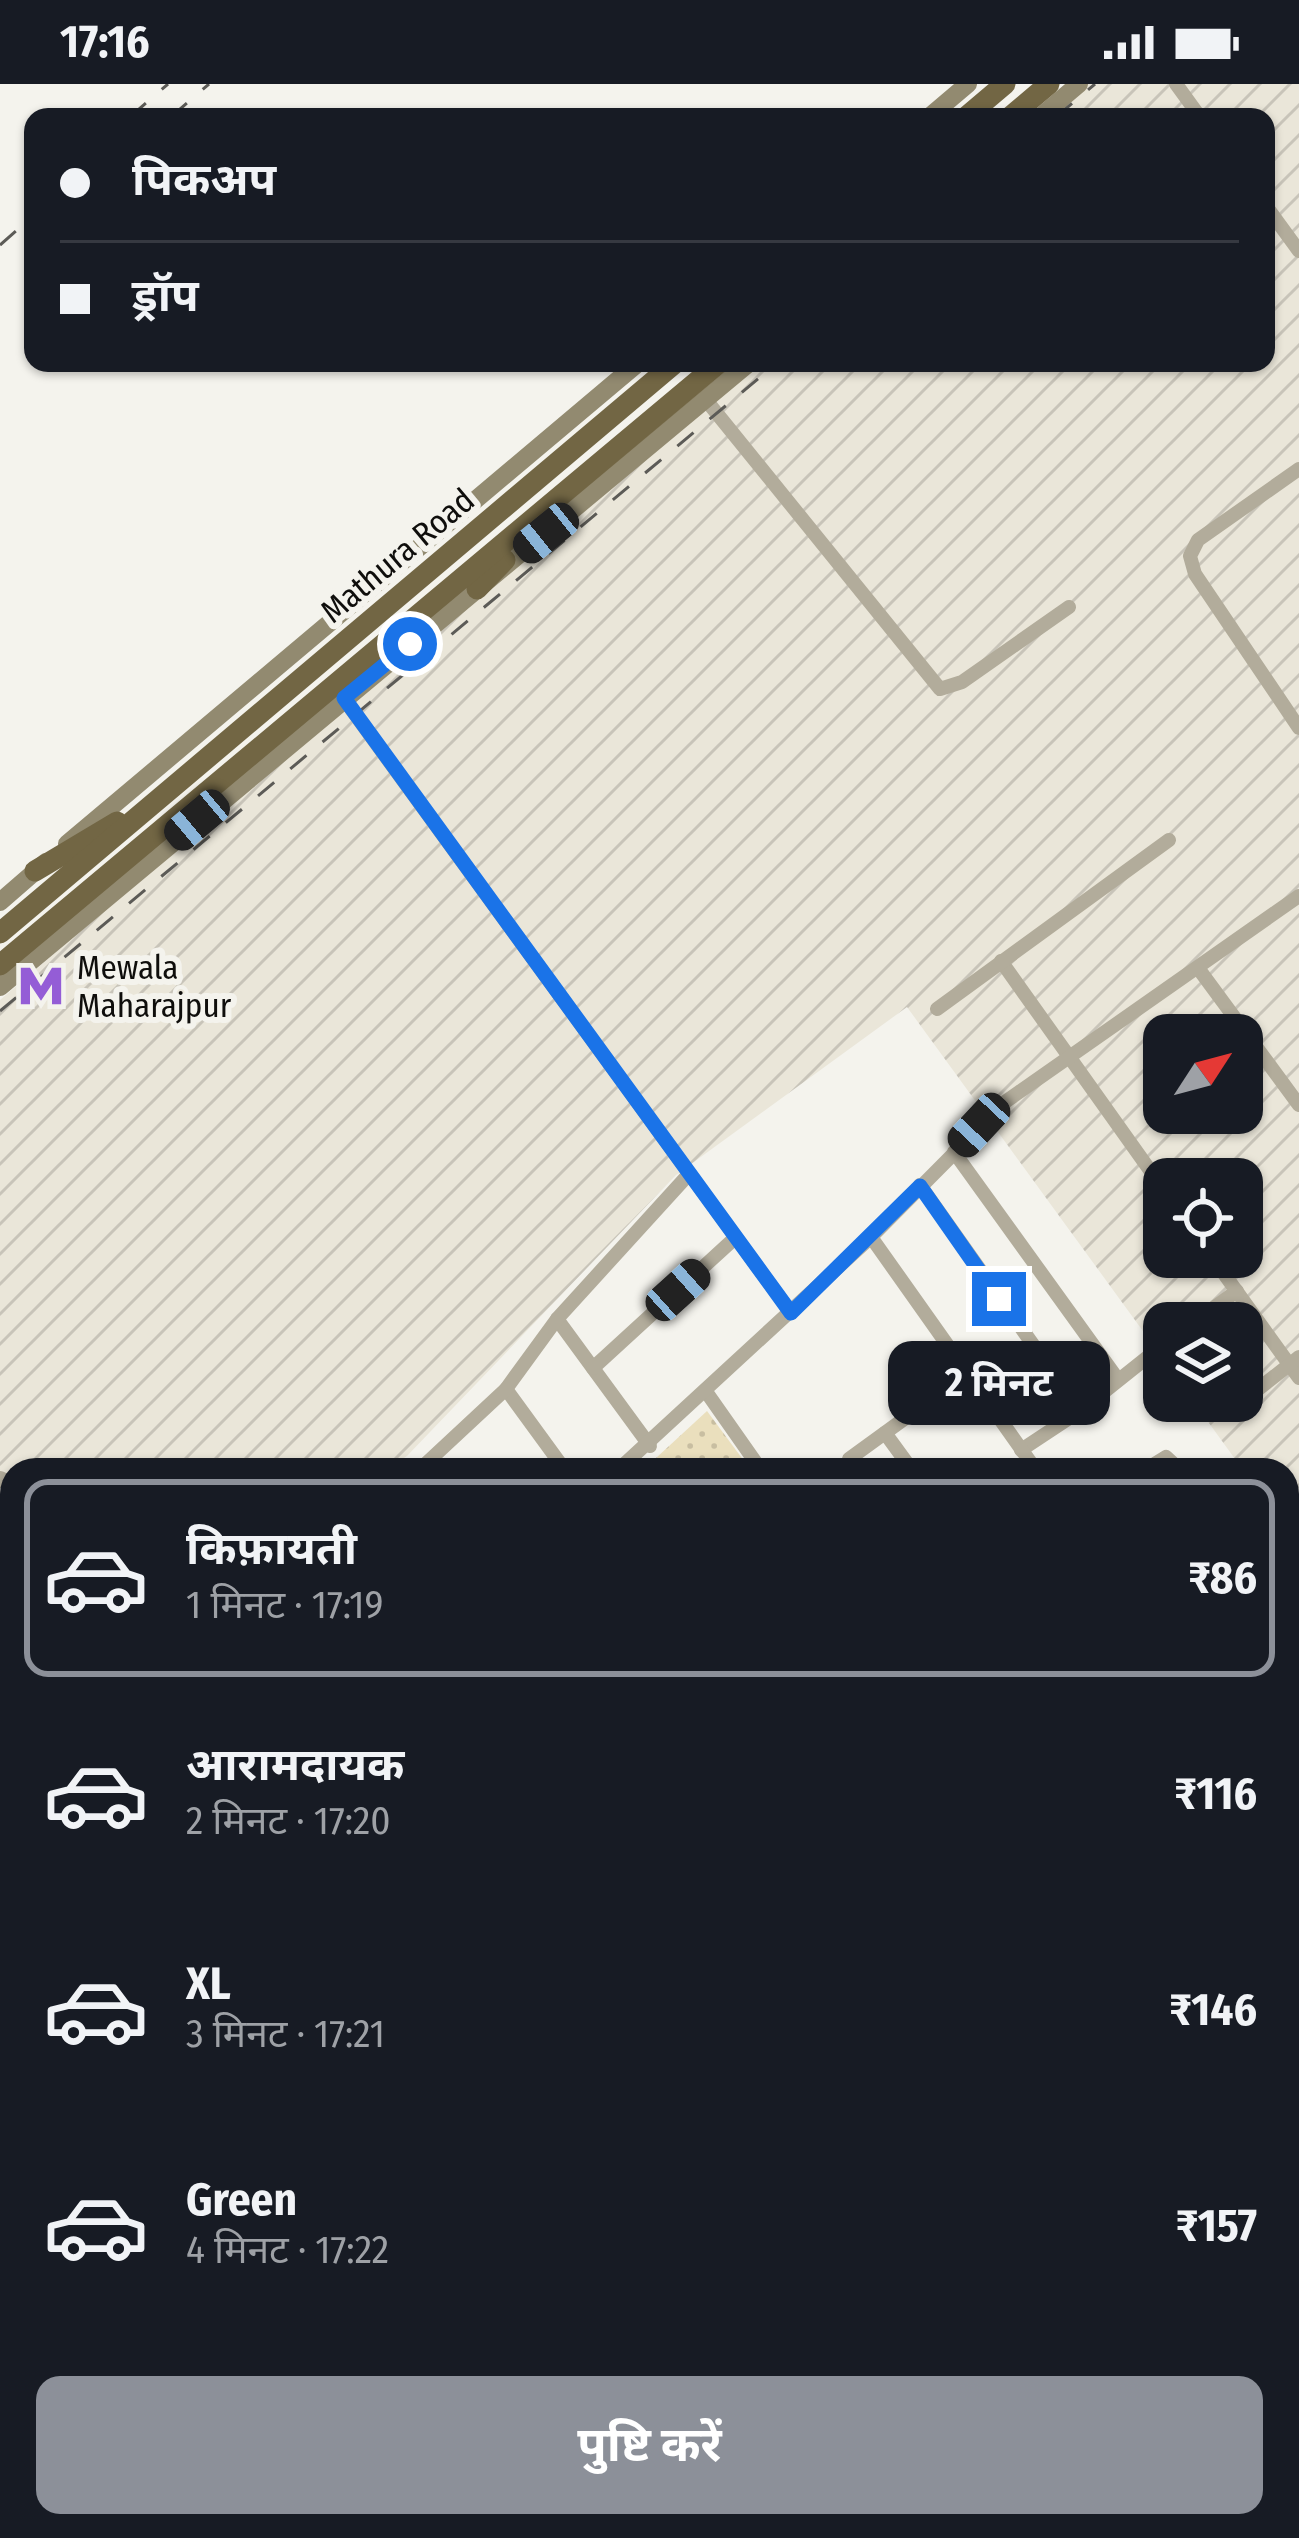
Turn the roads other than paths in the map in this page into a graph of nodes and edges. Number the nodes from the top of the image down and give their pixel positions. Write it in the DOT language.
graph roads {
  1 [pos="968,84"];
  2 [pos="1005,84"];
  3 [pos="1048,84"];
  4 [pos="1079,84"];
  5 [pos="940,108"];
  6 [pos="977,108"];
  7 [pos="1020,108"];
  8 [pos="1051,108"];
  9 [pos="1275,218"];
  10 [pos="1299,251"];
  11 [pos="627,372"];
  12 [pos="664,372"];
  13 [pos="708,372"];
  14 [pos="739,372"];
  15 [pos="706,400"];
  16 [pos="1299,469"];
  17 [pos="566,493"];
  18 [pos="477,590"];
  19 [pos="1070,607"];
  20 [pos="344,698"];
  21 [pos="1299,728"];
  22 [pos="161,798"];
  23 [pos="1169,840"];
  24 [pos="34,871"];
  25 [pos="1299,896"];
  26 [pos="0,902"];
  27 [pos="0,934"];
  28 [pos="1000,961"];
  29 [pos="0,965"];
  30 [pos="1198,968"];
  31 [pos="0,988"];
  32 [pos="937,1009"];
  33 [pos="1069,1057"];
  34 [pos="1299,1105"];
  35 [pos="954,1152"];
  36 [pos="1143,1161"];
  37 [pos="689,1174"];
  38 [pos="920,1186"];
  39 [pos="871,1237"];
  40 [pos="735,1238"];
  41 [pos="1227,1278"];
  42 [pos="1237,1291"];
  43 [pos="1222,1302"];
  44 [pos="791,1313"];
  45 [pos="557,1319"];
  46 [pos="1143,1359"];
  47 [pos="1294,1361"];
  48 [pos="593,1368"];
  49 [pos="966,1374"];
  50 [pos="1117,1378"];
  51 [pos="1299,1378"];
  52 [pos="1263,1385"];
  53 [pos="506,1389"];
  54 [pos="707,1393"];
  55 [pos="1080,1411"];
  56 [pos="885,1433"];
  57 [pos="650,1445"];
  58 [pos="1021,1450"];
  59 [pos="431,1458"];
  60 [pos="557,1458"];
  61 [pos="633,1458"];
  62 [pos="751,1458"];
  63 [pos="853,1458"];
  64 [pos="903,1458"];
  65 [pos="1027,1458"];
  1 -- 5 [label="main road"];
  2 -- 6 [label="highway"];
  3 -- 7 [label="highway"];
  4 -- 8 [label="main road"];
  9 -- 10 [label="street"];
  11 -- 24 [label="main road"];
  12 -- 22 [label="highway, Mathura Road"];
  13 -- 17 [label="highway"];
  14 -- 15 [label="main road"];
  15 -- 18 [label="main road"];
  15 -- 19 [label="street"];
  16 -- 21 [label="street"];
  17 -- 18 [label="highway"];
  17 -- 29 [label="highway"];
  18 -- 20 [label="main road"];
  20 -- 31 [label="main road"];
  20 -- 37 [label="street"];
  22 -- 24 [label="highway"];
  22 -- 27 [label="highway"];
  23 -- 28 [label="street"];
  24 -- 26 [label="main road"];
  25 -- 30 [label="street"];
  28 -- 32 [label="street"];
  28 -- 33 [label="street"];
  30 -- 33 [label="street"];
  30 -- 34 [label="street"];
  33 -- 35 [label="street"];
  33 -- 36 [label="street"];
  35 -- 38 [label="street"];
  35 -- 50 [label="street"];
  37 -- 40 [label="street"];
  37 -- 45 [label="street"];
  38 -- 39 [label="street"];
  38 -- 55 [label="street"];
  39 -- 44 [label="street"];
  39 -- 49 [label="street"];
  40 -- 44 [label="street"];
  40 -- 48 [label="street"];
  41 -- 42 [label="street"];
  42 -- 43 [label="street"];
  42 -- 47 [label="street"];
  44 -- 54 [label="street"];
  45 -- 48 [label="street"];
  45 -- 53 [label="street"];
  46 -- 50 [label="street"];
  47 -- 51 [label="street"];
  47 -- 52 [label="street"];
  48 -- 57 [label="street"];
  49 -- 56 [label="street"];
  49 -- 58 [label="street"];
  50 -- 55 [label="street"];
  53 -- 59 [label="street"];
  53 -- 60 [label="street"];
  54 -- 57 [label="street"];
  54 -- 62 [label="street"];
  55 -- 58 [label="street"];
  56 -- 63 [label="street"];
  56 -- 64 [label="street"];
  57 -- 61 [label="street"];
  58 -- 65 [label="street"];
}
